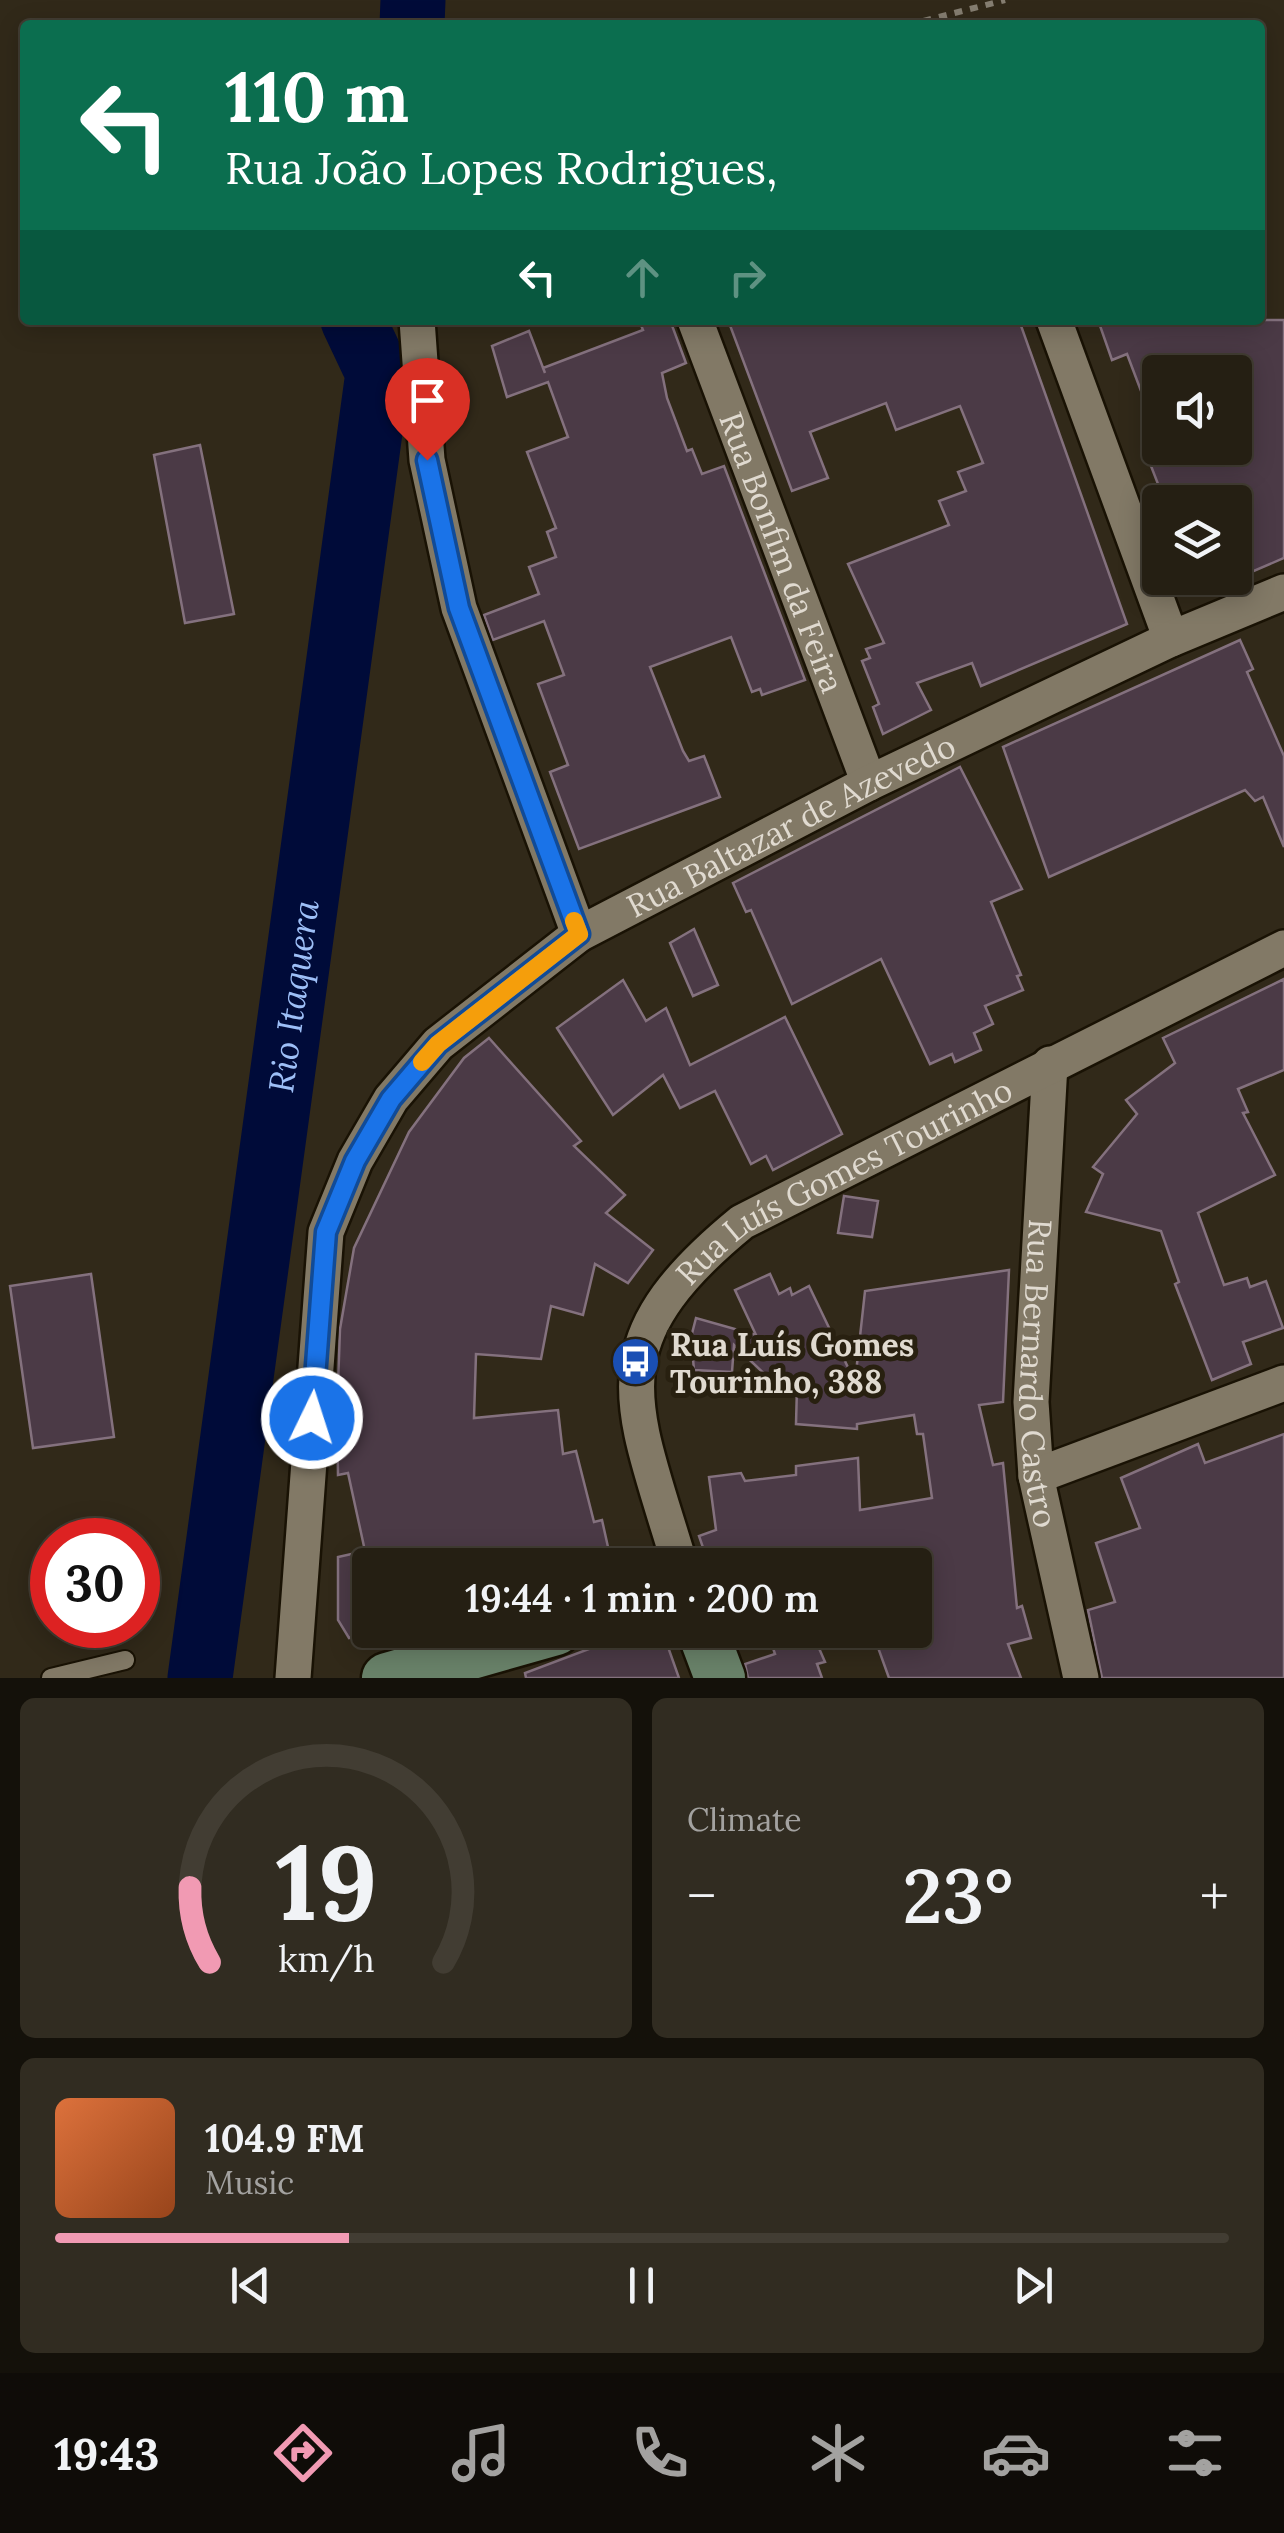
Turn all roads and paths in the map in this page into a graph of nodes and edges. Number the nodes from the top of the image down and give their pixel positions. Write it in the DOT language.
graph roads {
  1 [pos="1005,0"];
  2 [pos="927,20"];
  3 [pos="417,325"];
  4 [pos="697,325"];
  5 [pos="1056,325"];
  6 [pos="1284,592"];
  7 [pos="1171,639"];
  8 [pos="869,783"];
  9 [pos="579,934"];
  10 [pos="1284,948"];
  11 [pos="1050,1064"];
  12 [pos="1284,1383"];
  13 [pos="1036,1476"];
  14 [pos="675,1548"];
  15 [pos="493,1648"];
  16 [pos="709,1648"];
  17 [pos="125,1660"];
  18 [pos="50,1678"];
  19 [pos="293,1678"];
  20 [pos="387,1678"];
  21 [pos="720,1678"];
  22 [pos="1081,1678"];
  1 -- 2 [label="path"];
  3 -- 9 [label="street"];
  4 -- 8 [label="street, Rua Bonfim da Feira"];
  5 -- 7 [label="street"];
  6 -- 7 [label="street, Rua Baltazar de Azevedo"];
  7 -- 8 [label="street, Rua Baltazar de Azevedo"];
  8 -- 9 [label="street, Rua Baltazar de Azevedo"];
  9 -- 19 [label="street, Rua Baltazar de Azevedo"];
  10 -- 11 [label="street, Rua Luís Gomes Tourinho"];
  11 -- 13 [label="street, Rua Bernardo Castro"];
  11 -- 14 [label="street, Rua Luís Gomes Tourinho"];
  12 -- 13 [label="street"];
  13 -- 22 [label="street, Rua Bernardo Castro"];
  15 -- 20 [label="street"];
  16 -- 21 [label="street"];
  17 -- 18 [label="lane"];
}
